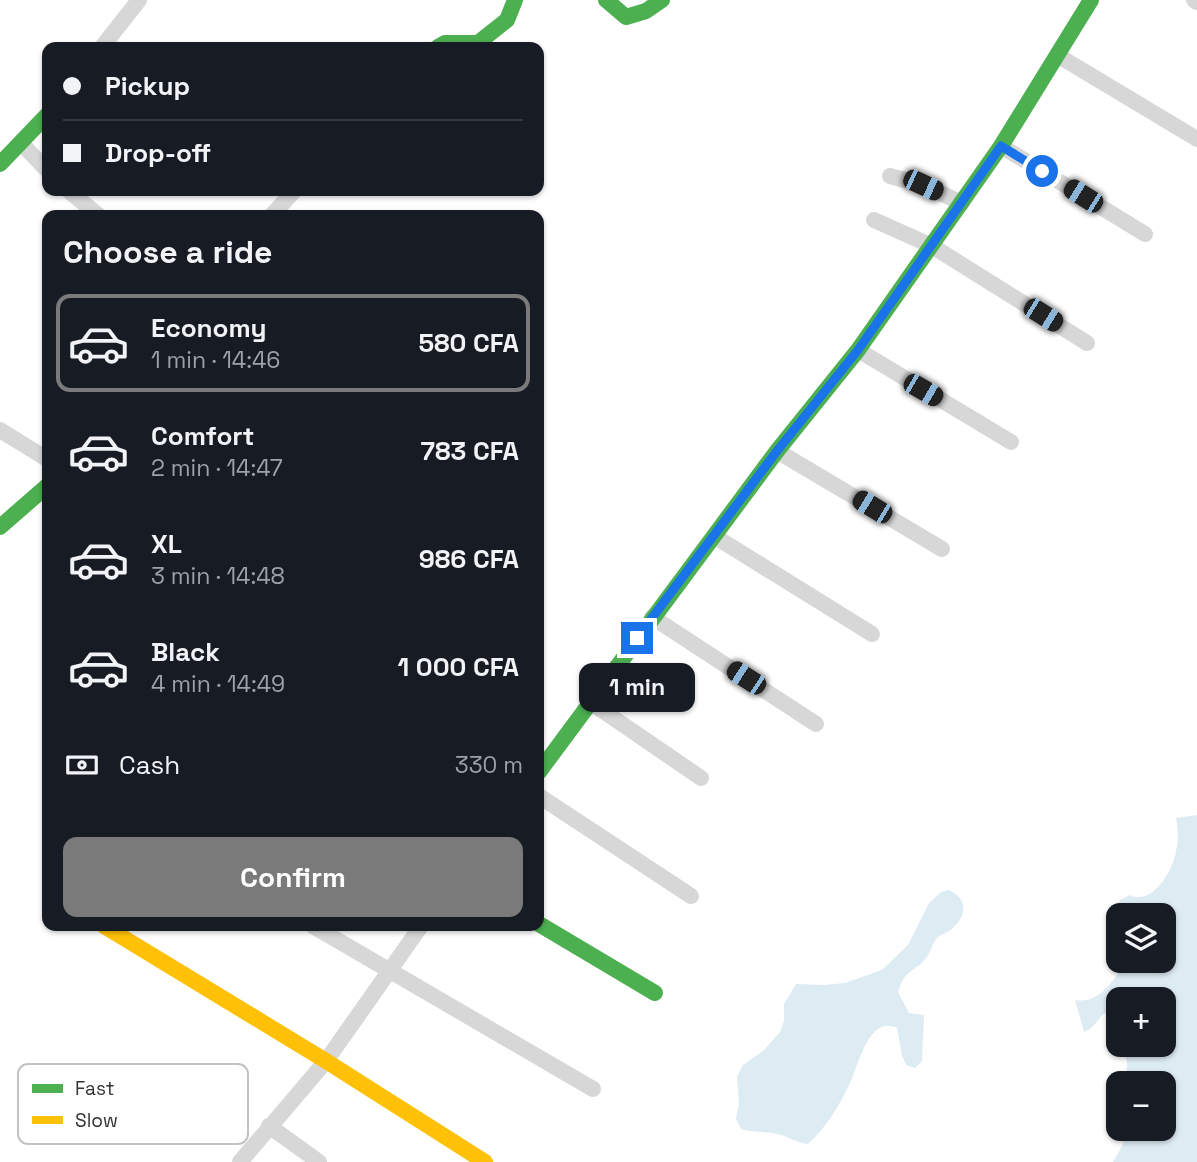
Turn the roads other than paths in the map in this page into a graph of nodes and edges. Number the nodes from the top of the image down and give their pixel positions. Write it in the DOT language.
graph roads {
  1 [pos="139,0"];
  2 [pos="515,0"];
  3 [pos="606,0"];
  4 [pos="662,0"];
  5 [pos="1091,0"];
  6 [pos="106,42"];
  7 [pos="479,42"];
  8 [pos="1057,55"];
  9 [pos="42,120"];
  10 [pos="1197,139"];
  11 [pos="21,143"];
  12 [pos="1001,146"];
  13 [pos="0,164"];
  14 [pos="42,165"];
  15 [pos="890,176"];
  16 [pos="75,196"];
  17 [pos="289,196"];
  18 [pos="962,203"];
  19 [pos="93,210"];
  20 [pos="277,210"];
  21 [pos="874,220"];
  22 [pos="1145,234"];
  23 [pos="932,246"];
  24 [pos="1087,342"];
  25 [pos="858,350"];
  26 [pos="0,430"];
  27 [pos="1012,442"];
  28 [pos="777,451"];
  29 [pos="42,456"];
  30 [pos="42,490"];
  31 [pos="0,527"];
  32 [pos="714,536"];
  33 [pos="942,549"];
  34 [pos="652,617"];
  35 [pos="872,634"];
  36 [pos="590,702"];
  37 [pos="816,724"];
  38 [pos="544,765"];
  39 [pos="701,778"];
  40 [pos="544,799"];
  41 [pos="691,896"];
  42 [pos="544,927"];
  43 [pos="112,931"];
  44 [pos="322,931"];
  45 [pos="417,931"];
  46 [pos="389,970"];
  47 [pos="655,993"];
  48 [pos="326,1061"];
  49 [pos="593,1089"];
  50 [pos="269,1126"];
  51 [pos="240,1162"];
  52 [pos="319,1162"];
  53 [pos="485,1162"];
  1 -- 6 [label="street"];
  2 -- 7 [label="street"];
  3 -- 4 [label="street"];
  5 -- 8 [label="street"];
  8 -- 10 [label="street"];
  8 -- 12 [label="street"];
  9 -- 11 [label="street"];
  11 -- 13 [label="street"];
  11 -- 14 [label="street"];
  12 -- 18 [label="street"];
  12 -- 22 [label="street"];
  15 -- 18 [label="street"];
  16 -- 19 [label="street"];
  17 -- 20 [label="street"];
  18 -- 23 [label="street"];
  21 -- 23 [label="street"];
  23 -- 24 [label="street"];
  23 -- 25 [label="street"];
  25 -- 27 [label="street"];
  25 -- 28 [label="street"];
  26 -- 29 [label="street"];
  28 -- 32 [label="street"];
  28 -- 33 [label="street"];
  30 -- 31 [label="street"];
  32 -- 34 [label="street"];
  32 -- 35 [label="street"];
  34 -- 36 [label="street"];
  34 -- 37 [label="street"];
  36 -- 38 [label="street"];
  36 -- 39 [label="street"];
  40 -- 41 [label="street"];
  42 -- 47 [label="street"];
  43 -- 48 [label="street"];
  44 -- 46 [label="street"];
  45 -- 46 [label="street"];
  46 -- 48 [label="street"];
  46 -- 49 [label="street"];
  48 -- 50 [label="street"];
  48 -- 53 [label="street"];
  50 -- 51 [label="street"];
  50 -- 52 [label="street"];
}
